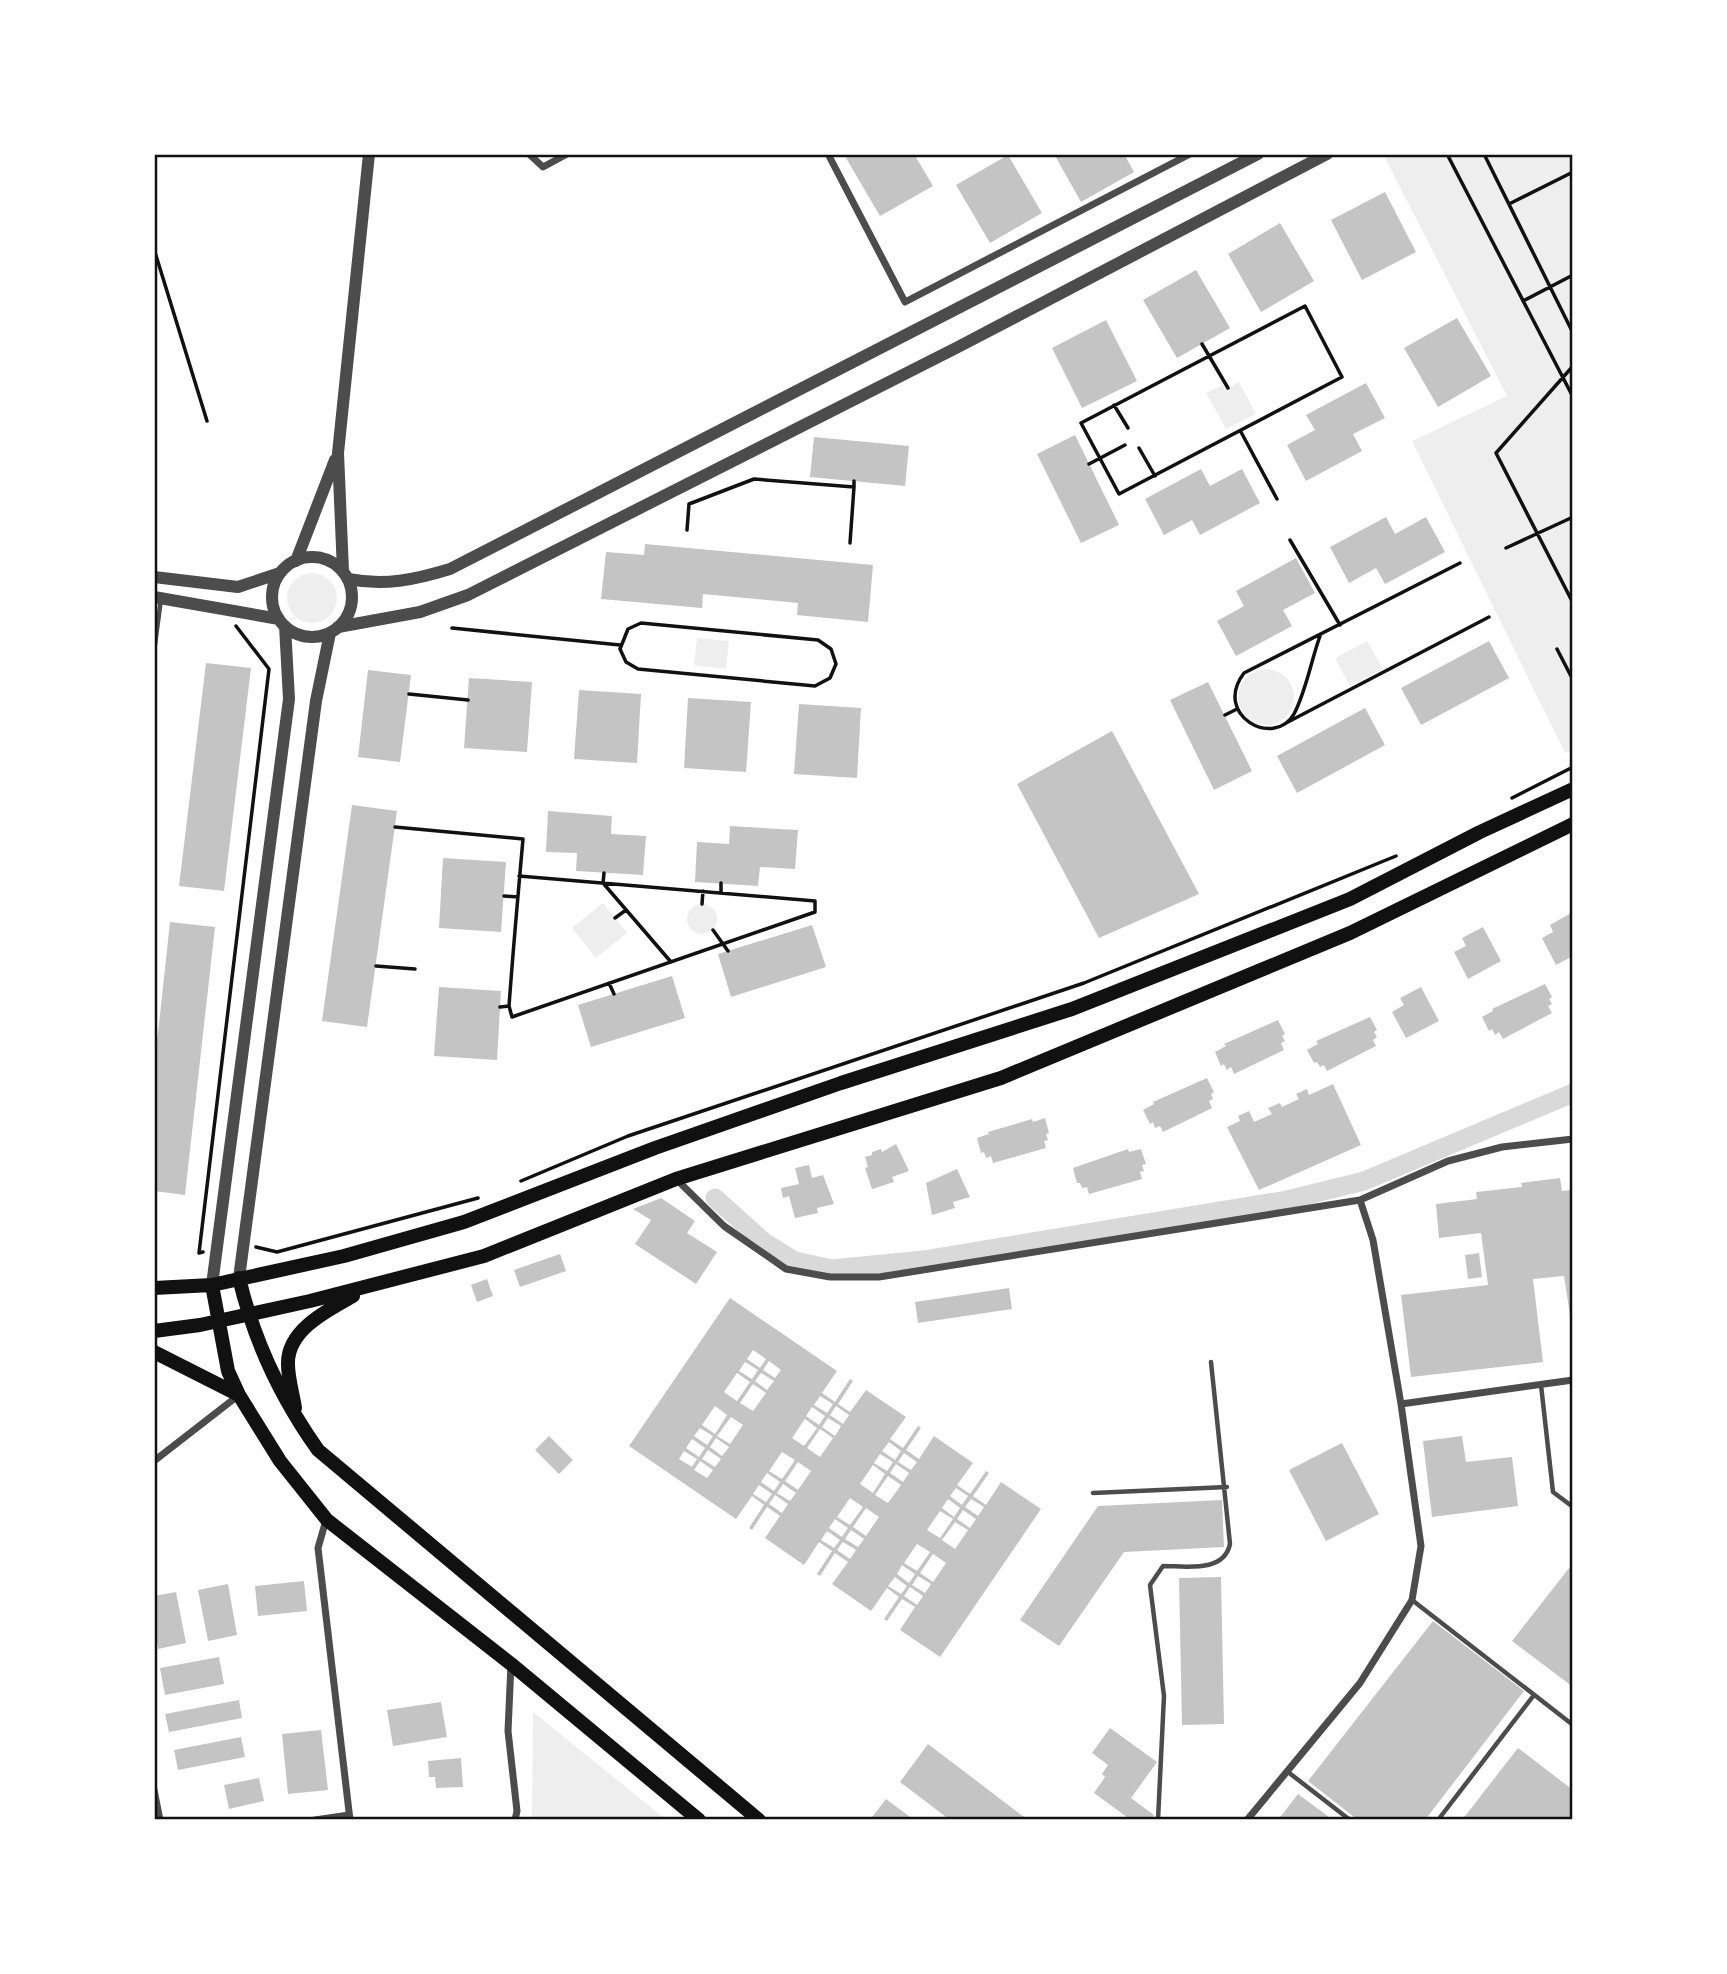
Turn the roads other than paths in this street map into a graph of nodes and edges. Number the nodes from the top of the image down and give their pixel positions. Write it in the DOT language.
graph roads {
  1 [pos="369,154"];
  2 [pos="529,154"];
  3 [pos="567,154"];
  4 [pos="828,154"];
  5 [pos="1190,154"];
  6 [pos="1256,154"];
  7 [pos="1327,154"];
  8 [pos="338,453"];
  9 [pos="296,561"];
  10 [pos="281,573"];
  11 [pos="345,575"];
  12 [pos="154,577"];
  13 [pos="157,597"];
  14 [pos="282,622"];
  15 [pos="334,630"];
  16 [pos="154,652"];
  17 [pos="1573,789"];
  18 [pos="1573,824"];
  19 [pos="1573,1139"];
  20 [pos="676,1179"];
  21 [pos="1360,1200"];
  22 [pos="239,1278"];
  23 [pos="212,1285"];
  24 [pos="370,1287"];
  25 [pos="154,1288"];
  26 [pos="248,1315"];
  27 [pos="217,1321"];
  28 [pos="154,1331"];
  29 [pos="154,1352"];
  30 [pos="1211,1362"];
  31 [pos="1573,1380"];
  32 [pos="1541,1384"];
  33 [pos="239,1395"];
  34 [pos="1401,1404"];
  35 [pos="297,1420"];
  36 [pos="154,1461"];
  37 [pos="1227,1487"];
  38 [pos="1093,1493"];
  39 [pos="1573,1507"];
  40 [pos="327,1520"];
  41 [pos="1412,1600"];
  42 [pos="511,1664"];
  43 [pos="1534,1695"];
  44 [pos="1573,1725"];
  45 [pos="1287,1771"];
  46 [pos="154,1790"];
  47 [pos="349,1817"];
  48 [pos="160,1820"];
  49 [pos="315,1820"];
  50 [pos="515,1820"];
  51 [pos="699,1820"];
  52 [pos="759,1820"];
  53 [pos="1158,1820"];
  54 [pos="1247,1820"];
  55 [pos="1350,1820"];
  56 [pos="1438,1820"];
  1 -- 8 [label="street"];
  2 -- 3 [label="street"];
  4 -- 5 [label="street"];
  6 -- 11 [label="street"];
  7 -- 15 [label="street"];
  8 -- 9 [label="street"];
  8 -- 11 [label="street"];
  9 -- 10 [label="street"];
  9 -- 11 [label="street"];
  10 -- 12 [label="street"];
  10 -- 14 [label="street"];
  11 -- 15 [label="street"];
  13 -- 14 [label="street"];
  13 -- 16 [label="lane"];
  14 -- 15 [label="street"];
  14 -- 23 [label="street"];
  15 -- 22 [label="street"];
  17 -- 22 [label="main road"];
  18 -- 20 [label="main road"];
  19 -- 21 [label="street"];
  20 -- 21 [label="street"];
  20 -- 24 [label="main road"];
  21 -- 34 [label="street"];
  22 -- 23 [label="main road"];
  22 -- 26 [label="main road"];
  23 -- 25 [label="main road"];
  23 -- 27 [label="main road"];
  24 -- 26 [label="main road"];
  24 -- 35 [label="main road"];
  26 -- 27 [label="main road"];
  26 -- 35 [label="main road"];
  27 -- 28 [label="main road"];
  27 -- 33 [label="main road"];
  29 -- 33 [label="main road"];
  30 -- 37 [label="lane"];
  31 -- 32 [label="street"];
  32 -- 34 [label="street"];
  32 -- 39 [label="lane"];
  33 -- 36 [label="street"];
  33 -- 40 [label="main road"];
  34 -- 41 [label="street"];
  35 -- 52 [label="main road"];
  37 -- 38 [label="lane"];
  37 -- 53 [label="lane"];
  40 -- 42 [label="main road"];
  40 -- 47 [label="street"];
  41 -- 43 [label="lane"];
  41 -- 45 [label="street"];
  42 -- 50 [label="street"];
  42 -- 51 [label="main road"];
  43 -- 44 [label="lane"];
  43 -- 56 [label="lane"];
  45 -- 54 [label="street"];
  45 -- 55 [label="lane"];
  46 -- 48 [label="street"];
  47 -- 49 [label="street"];
}
